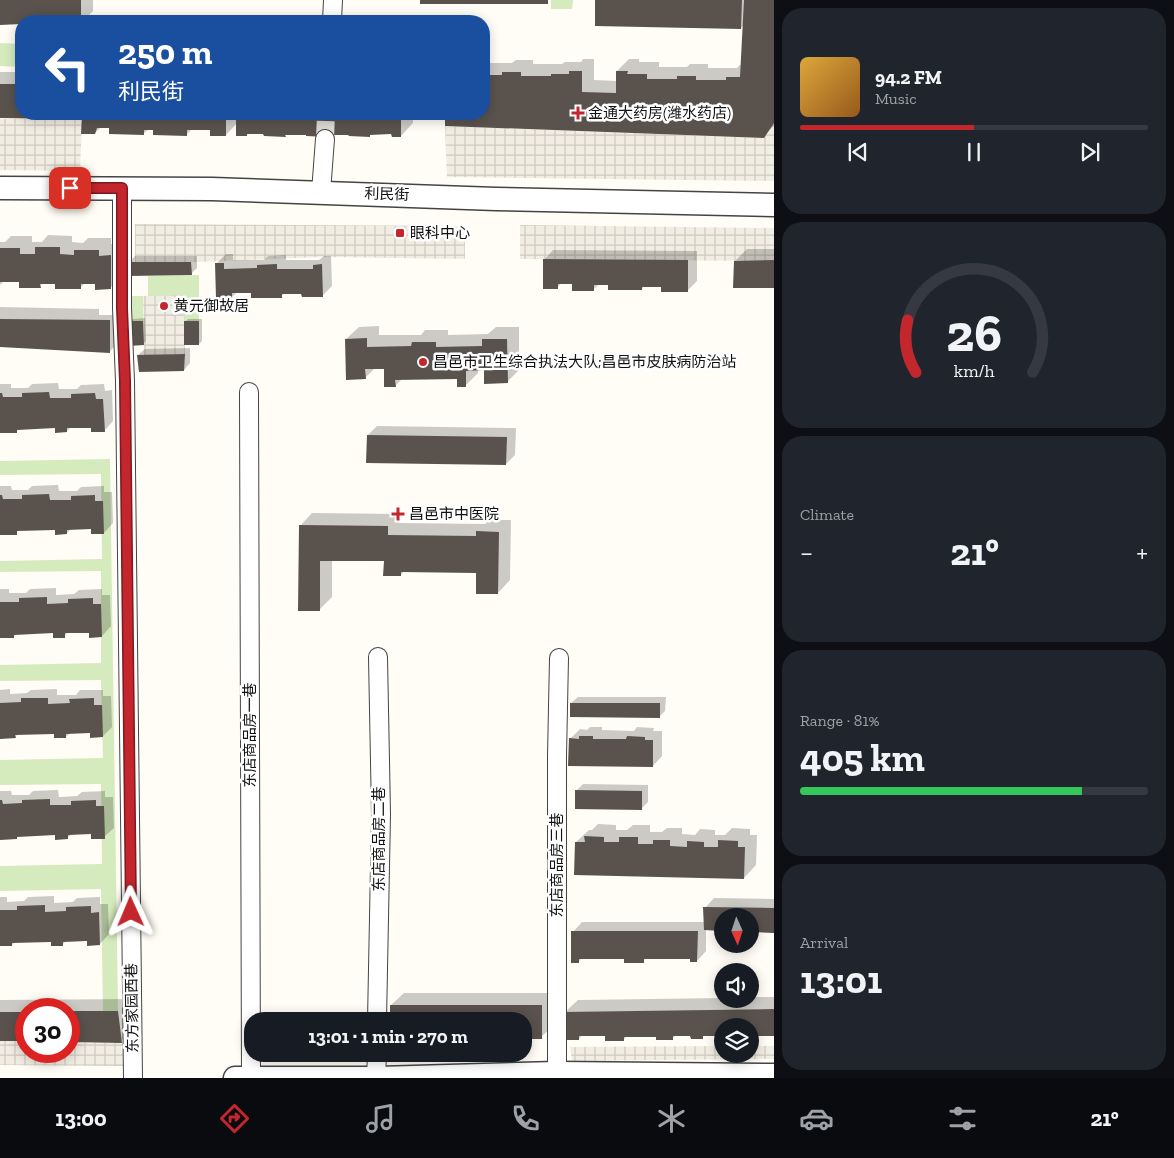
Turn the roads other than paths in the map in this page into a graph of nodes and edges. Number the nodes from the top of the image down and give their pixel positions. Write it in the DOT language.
graph roads {
  1 [pos="333,0"];
  2 [pos="332,15"];
  3 [pos="325,139"];
  4 [pos="0,188"];
  5 [pos="122,188"];
  6 [pos="322,192"];
  7 [pos="774,205"];
  8 [pos="249,392"];
  9 [pos="378,657"];
  10 [pos="558,658"];
  11 [pos="377,1012"];
  12 [pos="377,1062"];
  13 [pos="557,1073"];
  14 [pos="774,1075"];
  15 [pos="133,1078"];
  16 [pos="235,1078"];
  17 [pos="251,1078"];
  18 [pos="376,1078"];
  1 -- 2 [label="street"];
  3 -- 6 [label="street"];
  4 -- 5 [label="street, 利民街"];
  5 -- 6 [label="street, 利民街"];
  5 -- 15 [label="street, 东方家园西巷"];
  6 -- 7 [label="street, 利民街"];
  8 -- 17 [label="street, 东店商品房一巷"];
  9 -- 11 [label="street, 东店商品房二巷"];
  10 -- 13 [label="street, 东店商品房三巷"];
  12 -- 18 [label="street"];
  13 -- 14 [label="street"];
  13 -- 18 [label="street"];
  16 -- 17 [label="street"];
  17 -- 18 [label="street"];
}
